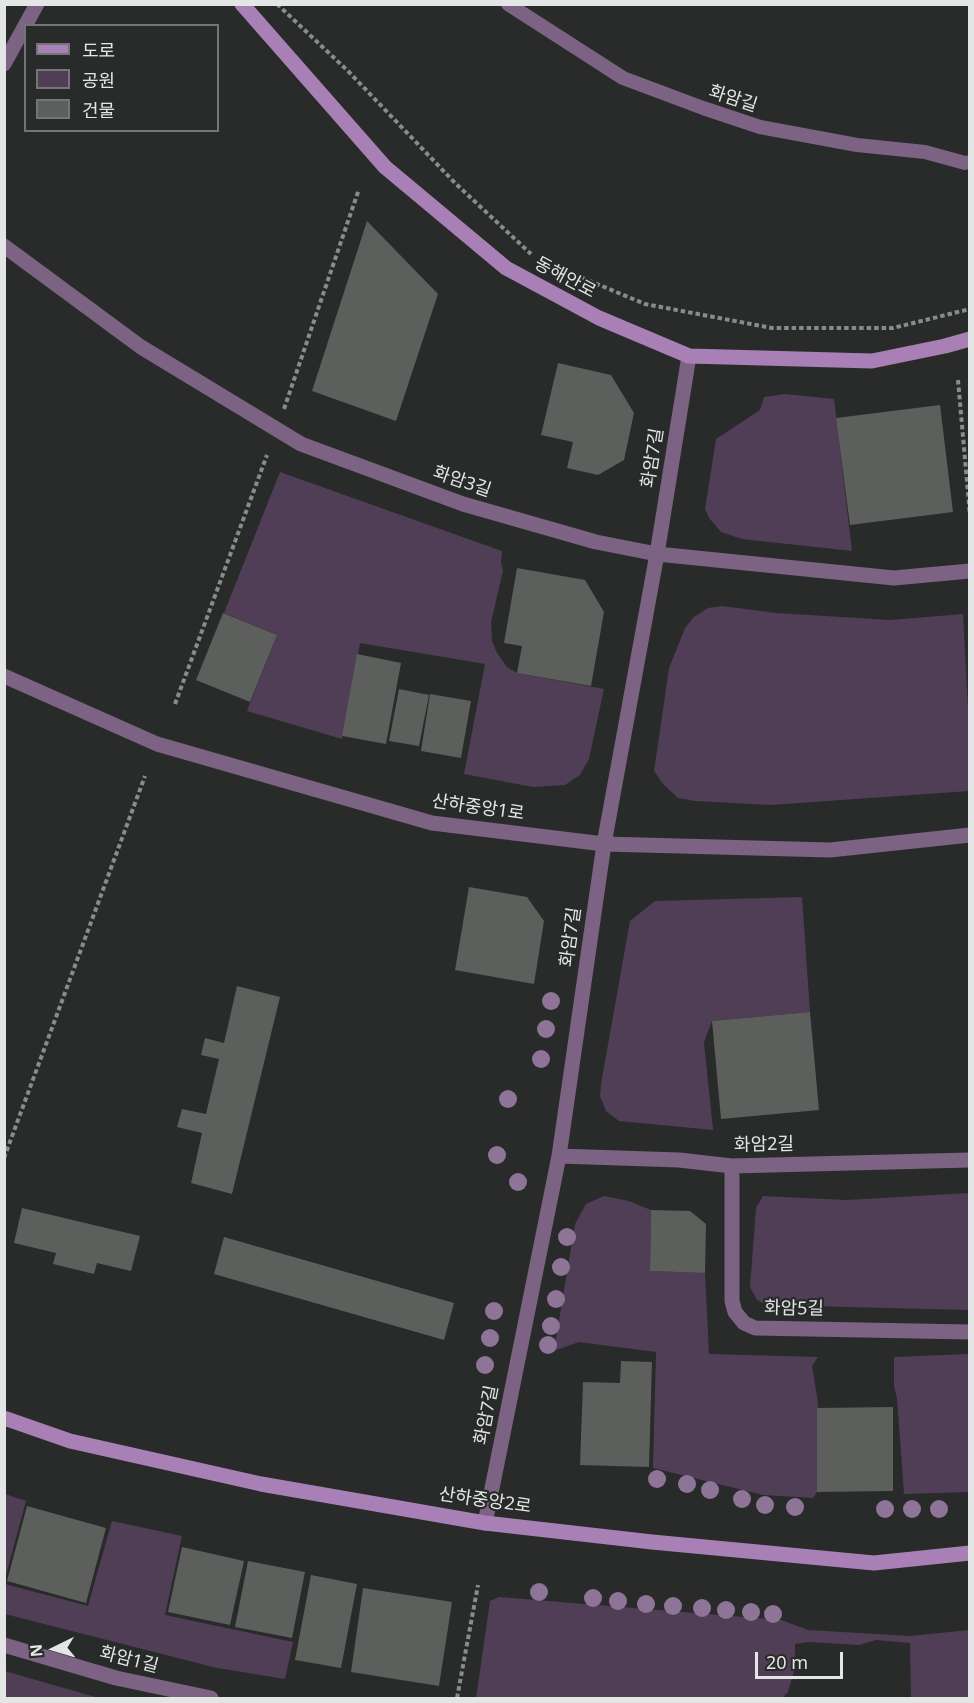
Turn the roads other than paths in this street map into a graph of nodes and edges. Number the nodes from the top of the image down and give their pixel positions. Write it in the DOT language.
graph roads {
  1 [pos="37,4"];
  2 [pos="242,4"];
  3 [pos="508,4"];
  4 [pos="26,24"];
  5 [pos="24,28"];
  6 [pos="4,64"];
  7 [pos="967,162"];
  8 [pos="4,246"];
  9 [pos="969,339"];
  10 [pos="689,357"];
  11 [pos="657,554"];
  12 [pos="969,571"];
  13 [pos="4,676"];
  14 [pos="969,835"];
  15 [pos="604,844"];
  16 [pos="559,1156"];
  17 [pos="969,1160"];
  18 [pos="732,1166"];
  19 [pos="969,1332"];
  20 [pos="4,1418"];
  21 [pos="485,1523"];
  22 [pos="969,1553"];
  23 [pos="4,1645"];
  24 [pos="211,1698"];
  1 -- 4 [label="street"];
  2 -- 10 [label="main road, 동해안로"];
  3 -- 7 [label="lane, 화암길"];
  5 -- 6 [label="street"];
  8 -- 11 [label="street, 화암3길"];
  9 -- 10 [label="main road, 동해안로"];
  10 -- 11 [label="street, 화암7길"];
  11 -- 12 [label="street, 화암3길"];
  11 -- 15 [label="street, 화암7길"];
  13 -- 15 [label="street, 산하중앙1로"];
  14 -- 15 [label="street, 산하중앙1로"];
  15 -- 16 [label="street, 화암7길"];
  16 -- 18 [label="street, 화암2길"];
  16 -- 21 [label="street, 화암7길"];
  17 -- 18 [label="street, 화암2길"];
  18 -- 19 [label="street, 화암5길"];
  20 -- 21 [label="main road, 산하중앙2로"];
  21 -- 22 [label="main road, 산하중앙2로"];
  23 -- 24 [label="street, 화암1길"];
}
